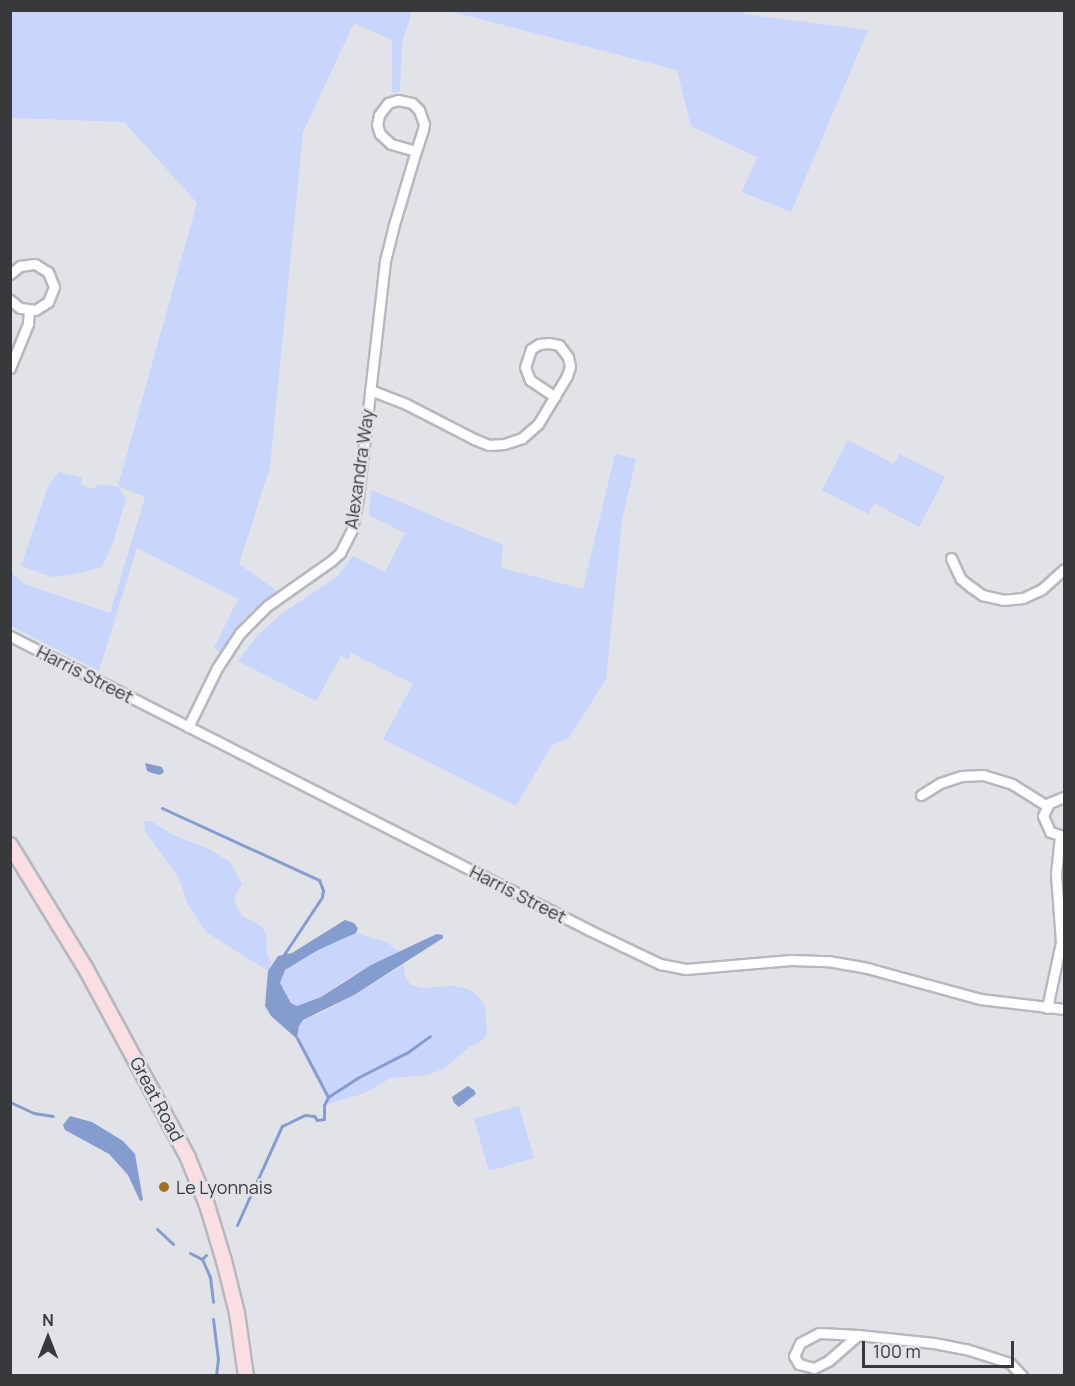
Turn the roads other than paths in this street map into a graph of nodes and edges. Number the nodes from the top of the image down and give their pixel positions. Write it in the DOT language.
graph roads {
  1 [pos="416,151"];
  2 [pos="10,274"];
  3 [pos="10,300"];
  4 [pos="29,310"];
  5 [pos="10,368"];
  6 [pos="370,390"];
  7 [pos="555,397"];
  8 [pos="951,558"];
  9 [pos="1065,569"];
  10 [pos="10,636"];
  11 [pos="188,727"];
  12 [pos="921,795"];
  13 [pos="1065,797"];
  14 [pos="1046,805"];
  15 [pos="1062,836"];
  16 [pos="10,845"];
  17 [pos="1047,1008"];
  18 [pos="1065,1009"];
  19 [pos="858,1335"];
  20 [pos="246,1376"];
  21 [pos="1022,1376"];
  1 -- 1 [label="street, Alexandra Way"];
  1 -- 6 [label="street, Alexandra Way"];
  2 -- 4 [label="street"];
  3 -- 4 [label="street"];
  4 -- 5 [label="street"];
  6 -- 7 [label="street"];
  6 -- 11 [label="street, Alexandra Way"];
  7 -- 7 [label="street"];
  8 -- 9 [label="street"];
  10 -- 11 [label="street, Harris Street"];
  11 -- 17 [label="street, Harris Street"];
  12 -- 14 [label="street"];
  13 -- 14 [label="street"];
  14 -- 15 [label="street"];
  15 -- 17 [label="street"];
  16 -- 20 [label="main road, Great Road"];
  17 -- 18 [label="street, Harris Street"];
  19 -- 19 [label="street"];
  19 -- 21 [label="street"];
}
